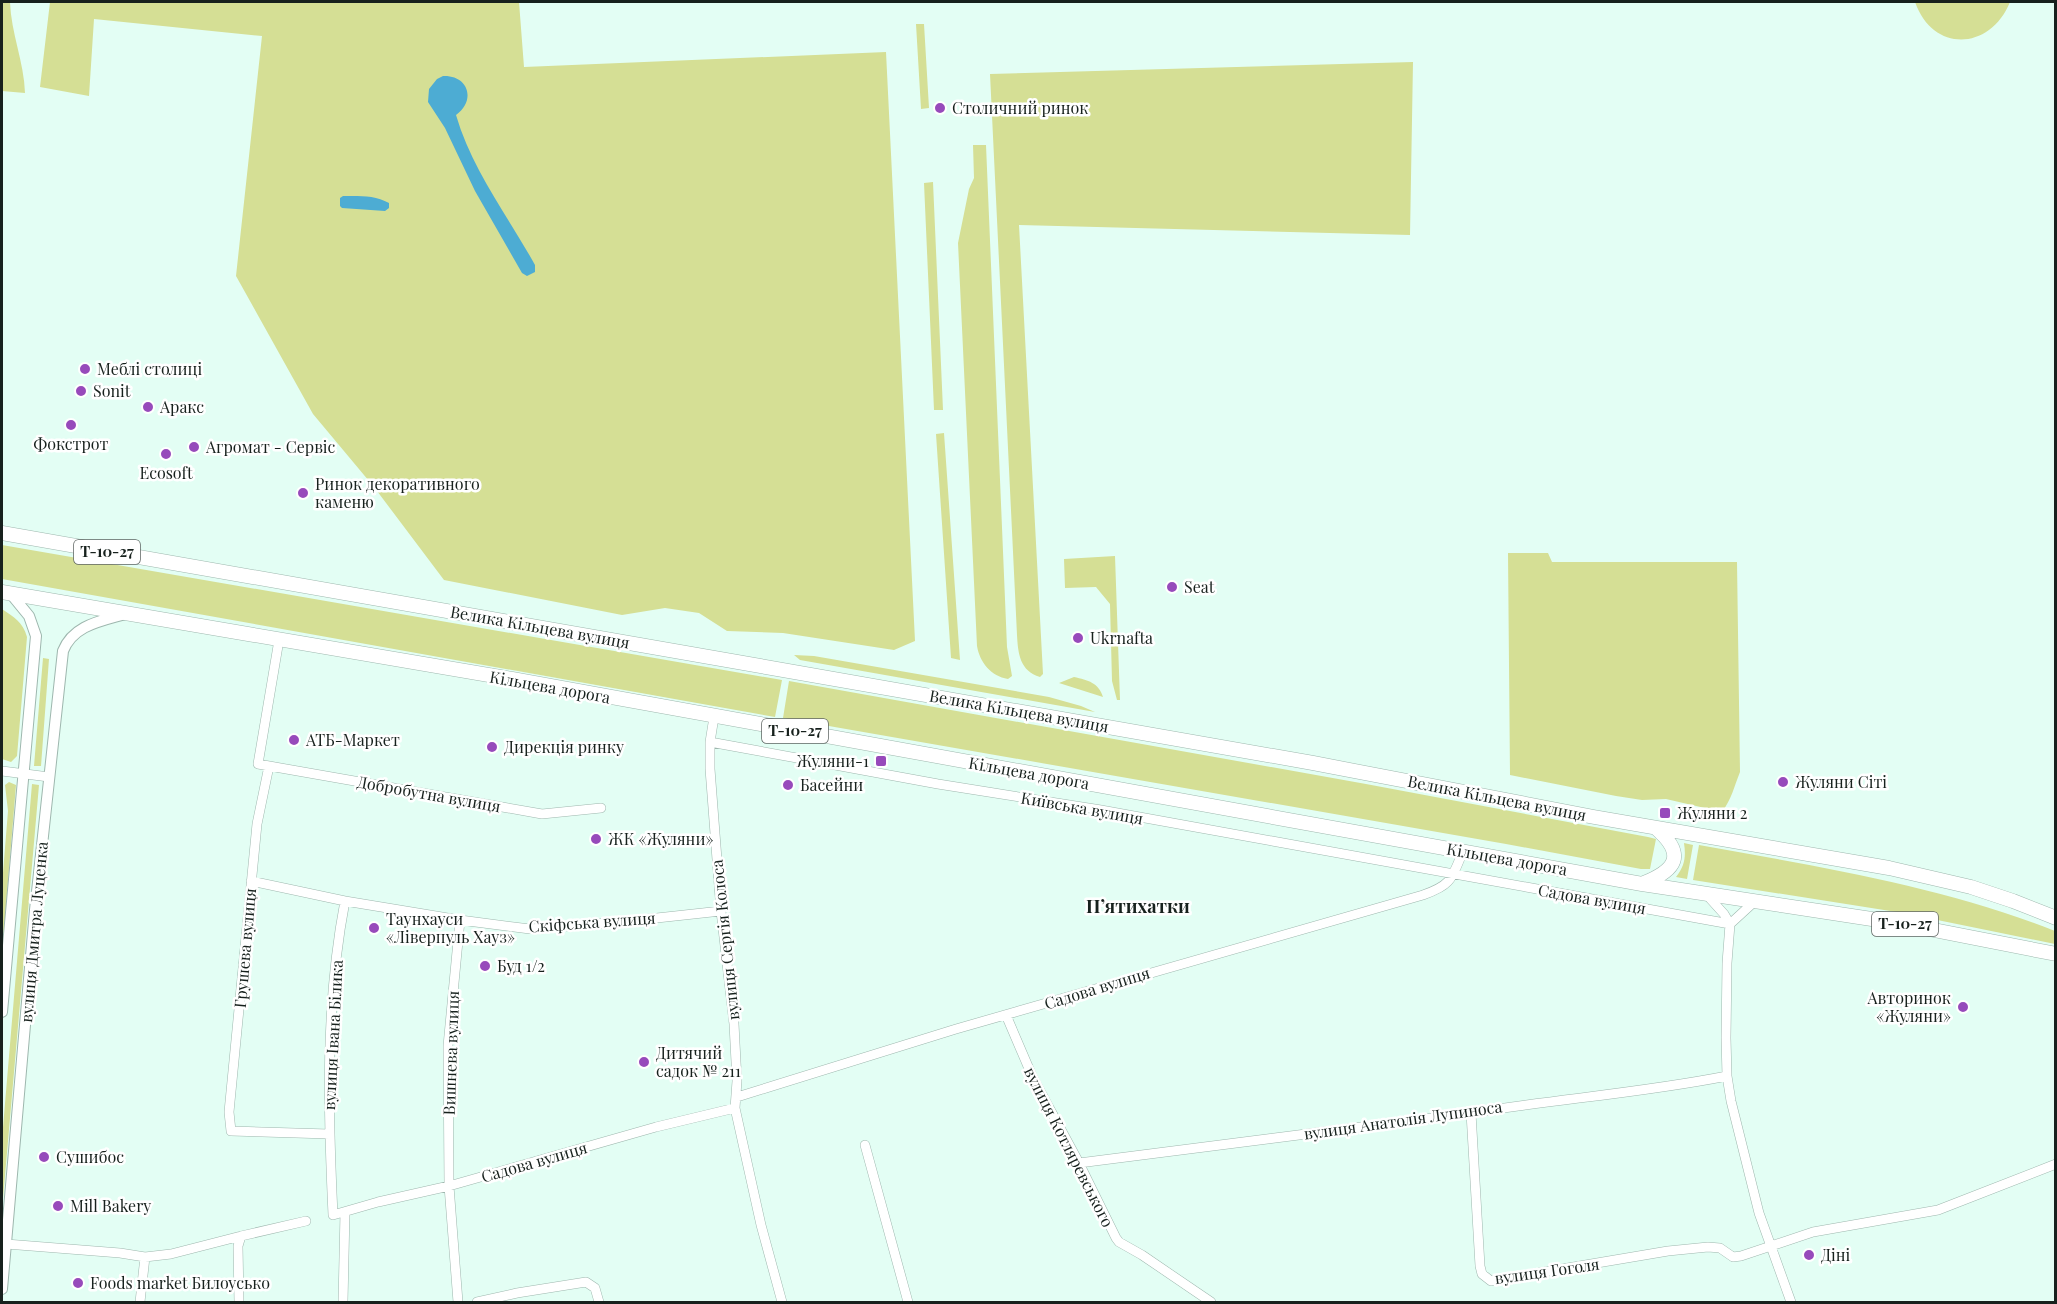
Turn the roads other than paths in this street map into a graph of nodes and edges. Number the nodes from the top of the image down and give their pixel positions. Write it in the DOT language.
graph roads {
  1 [pos="2,533"];
  2 [pos="6,593"];
  3 [pos="126,614"];
  4 [pos="279,640"];
  5 [pos="714,717"];
  6 [pos="710,742"];
  7 [pos="269,766"];
  8 [pos="2,771"];
  9 [pos="23,774"];
  10 [pos="49,777"];
  11 [pos="601,808"];
  12 [pos="1657,828"];
  13 [pos="1463,851"];
  14 [pos="1454,875"];
  15 [pos="251,881"];
  16 [pos="1642,884"];
  17 [pos="1705,894"];
  18 [pos="345,901"];
  19 [pos="1754,902"];
  20 [pos="721,911"];
  21 [pos="2055,918"];
  22 [pos="460,920"];
  23 [pos="1730,924"];
  24 [pos="2055,954"];
  25 [pos="2,1012"];
  26 [pos="1006,1015"];
  27 [pos="1727,1076"];
  28 [pos="736,1102"];
  29 [pos="1471,1113"];
  30 [pos="231,1131"];
  31 [pos="329,1134"];
  32 [pos="865,1145"];
  33 [pos="1079,1163"];
  34 [pos="2055,1164"];
  35 [pos="449,1186"];
  36 [pos="345,1212"];
  37 [pos="333,1215"];
  38 [pos="306,1221"];
  39 [pos="241,1236"];
  40 [pos="6,1244"];
  41 [pos="1770,1248"];
  42 [pos="145,1257"];
  43 [pos="2,1289"];
  44 [pos="140,1302"];
  45 [pos="239,1302"];
  46 [pos="343,1302"];
  47 [pos="458,1302"];
  48 [pos="477,1302"];
  49 [pos="599,1302"];
  50 [pos="782,1302"];
  51 [pos="908,1302"];
  52 [pos="1211,1302"];
  53 [pos="1791,1302"];
  1 -- 12 [label="highway, Велика Кільцева вулиця / Т-10-27"];
  2 -- 3 [label="highway, Кільцева дорога / Т-10-27"];
  2 -- 9 [label="main road, вулиця Дмитра Луценка"];
  3 -- 4 [label="highway, Кільцева дорога / Т-10-27"];
  3 -- 10 [label="main road, вулиця Дмитра Луценка"];
  4 -- 5 [label="highway, Кільцева дорога / Т-10-27"];
  4 -- 7 [label="street, Добробутна вулиця"];
  5 -- 6 [label="street, вулиця Сергія Колоса"];
  5 -- 13 [label="highway, Кільцева дорога / Т-10-27"];
  6 -- 14 [label="street, Київська вулиця"];
  6 -- 20 [label="street, вулиця Сергія Колоса"];
  7 -- 11 [label="street, Добробутна вулиця"];
  7 -- 15 [label="street, Грушева вулиця"];
  8 -- 9 [label="street"];
  9 -- 10 [label="street"];
  9 -- 25 [label="main road, вулиця Дмитра Луценка"];
  10 -- 40 [label="main road, вулиця Дмитра Луценка"];
  12 -- 16 [label="highway"];
  12 -- 21 [label="highway, Велика Кільцева вулиця / Т-10-27"];
  13 -- 14 [label="street"];
  13 -- 16 [label="highway, Кільцева дорога / Т-10-27"];
  14 -- 23 [label="street, Садова вулиця"];
  14 -- 26 [label="street, Садова вулиця"];
  15 -- 18 [label="street, Скіфська вулиця"];
  15 -- 30 [label="street, Грушева вулиця"];
  16 -- 17 [label="highway, Кільцева дорога / Т-10-27"];
  17 -- 19 [label="highway, Кільцева дорога / Т-10-27"];
  17 -- 23 [label="street"];
  18 -- 22 [label="street, Скіфська вулиця"];
  18 -- 31 [label="street, вулиця Івана Білика"];
  19 -- 23 [label="street"];
  19 -- 24 [label="highway, Кільцева дорога / Т-10-27"];
  20 -- 22 [label="street, Скіфська вулиця"];
  20 -- 28 [label="street, вулиця Сергія Колоса"];
  22 -- 35 [label="street, Вишнева вулиця"];
  23 -- 27 [label="street"];
  26 -- 28 [label="street, Садова вулиця"];
  26 -- 33 [label="street, вулиця Котляревського"];
  27 -- 29 [label="street, вулиця Анатолія Лупиноса"];
  27 -- 41 [label="street"];
  28 -- 35 [label="street, Садова вулиця"];
  28 -- 50 [label="street, вулиця Сергія Колоса"];
  29 -- 33 [label="street, вулиця Анатолія Лупиноса"];
  29 -- 41 [label="street, вулиця Гоголя"];
  30 -- 31 [label="street, вулиця Івана Білика"];
  31 -- 37 [label="street, вулиця Івана Білика"];
  32 -- 51 [label="street"];
  33 -- 52 [label="street, вулиця Котляревського"];
  34 -- 41 [label="street"];
  35 -- 36 [label="street, Садова вулиця"];
  35 -- 47 [label="street, Вишнева вулиця"];
  36 -- 37 [label="street, Садова вулиця"];
  36 -- 46 [label="street"];
  38 -- 39 [label="street"];
  39 -- 42 [label="street"];
  39 -- 45 [label="street"];
  40 -- 42 [label="street"];
  40 -- 43 [label="main road, вулиця Дмитра Луценка"];
  41 -- 53 [label="street"];
  42 -- 44 [label="street"];
  48 -- 49 [label="street"];
}
